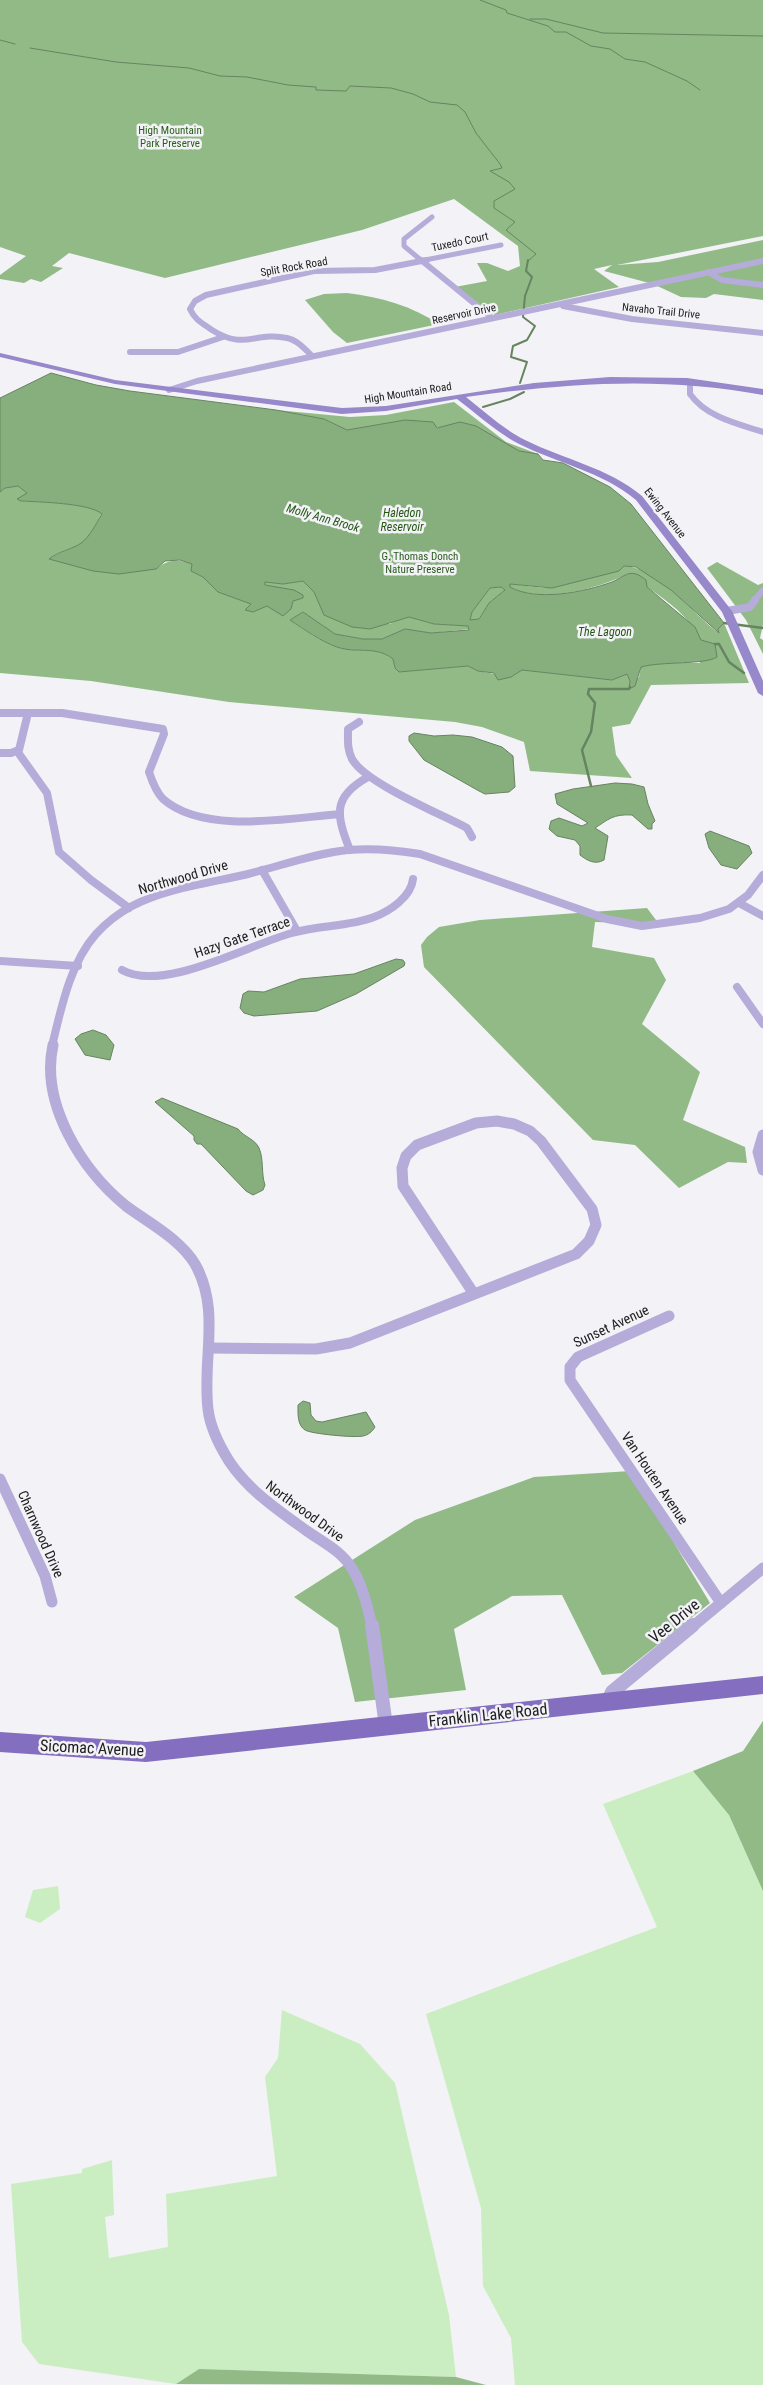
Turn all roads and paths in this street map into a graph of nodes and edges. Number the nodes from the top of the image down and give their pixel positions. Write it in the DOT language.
graph roads {
  1 [pos="432,217"];
  2 [pos="501,245"];
  3 [pos="422,260"];
  4 [pos="763,261"];
  5 [pos="708,272"];
  6 [pos="763,285"];
  7 [pos="557,305"];
  8 [pos="492,318"];
  9 [pos="763,333"];
  10 [pos="223,337"];
  11 [pos="130,352"];
  12 [pos="0,354"];
  13 [pos="312,356"];
  14 [pos="690,382"];
  15 [pos="169,390"];
  16 [pos="763,392"];
  17 [pos="459,396"];
  18 [pos="763,432"];
  19 [pos="763,590"];
  20 [pos="727,611"];
  21 [pos="763,693"];
  22 [pos="28,712"];
  23 [pos="0,713"];
  24 [pos="359,722"];
  25 [pos="17,751"];
  26 [pos="0,753"];
  27 [pos="368,777"];
  28 [pos="340,814"];
  29 [pos="472,837"];
  30 [pos="350,850"];
  31 [pos="262,870"];
  32 [pos="763,875"];
  33 [pos="413,879"];
  34 [pos="740,903"];
  35 [pos="129,908"];
  36 [pos="763,916"];
  37 [pos="297,932"];
  38 [pos="0,960"];
  39 [pos="78,966"];
  40 [pos="122,970"];
  41 [pos="737,987"];
  42 [pos="763,1024"];
  43 [pos="763,1135"];
  44 [pos="763,1170"];
  45 [pos="474,1294"];
  46 [pos="669,1316"];
  47 [pos="210,1348"];
  48 [pos="569,1368"];
  49 [pos="0,1479"];
  50 [pos="763,1568"];
  51 [pos="52,1602"];
  52 [pos="722,1603"];
  53 [pos="763,1685"];
  54 [pos="608,1701"];
  55 [pos="386,1726"];
  56 [pos="0,1742"];
  57 [pos="214,1745"];
  1 -- 3 [label="street"];
  2 -- 3 [label="street, Tuxedo Court"];
  3 -- 8 [label="street"];
  3 -- 10 [label="street, Split Rock Road"];
  4 -- 5 [label="street, Reservoir Drive"];
  5 -- 6 [label="street"];
  5 -- 7 [label="street, Reservoir Drive"];
  7 -- 8 [label="street, Reservoir Drive"];
  7 -- 9 [label="street, Navaho Trail Drive"];
  8 -- 13 [label="street, Reservoir Drive"];
  10 -- 11 [label="street"];
  10 -- 13 [label="street"];
  12 -- 15 [label="main road, High Mountain Road"];
  13 -- 15 [label="street, Reservoir Drive"];
  14 -- 16 [label="main road, High Mountain Road"];
  14 -- 17 [label="main road, High Mountain Road"];
  14 -- 18 [label="street"];
  15 -- 17 [label="main road, High Mountain Road"];
  17 -- 20 [label="main road, Ewing Avenue"];
  19 -- 20 [label="street"];
  20 -- 21 [label="main road, Ewing Avenue"];
  22 -- 23 [label="street"];
  22 -- 25 [label="street"];
  22 -- 28 [label="street"];
  24 -- 27 [label="street"];
  25 -- 26 [label="street"];
  25 -- 35 [label="street"];
  27 -- 28 [label="street"];
  27 -- 29 [label="street"];
  28 -- 30 [label="street"];
  30 -- 31 [label="street, Northwood Drive"];
  30 -- 34 [label="street, Northwood Drive"];
  31 -- 35 [label="street, Northwood Drive"];
  31 -- 37 [label="street"];
  32 -- 34 [label="street, Northwood Drive"];
  33 -- 37 [label="street, Hazy Gate Terrace"];
  34 -- 36 [label="street"];
  35 -- 39 [label="street, Northwood Drive"];
  37 -- 40 [label="street, Hazy Gate Terrace"];
  38 -- 39 [label="street"];
  39 -- 47 [label="street, Northwood Drive"];
  41 -- 42 [label="street"];
  43 -- 44 [label="street"];
  45 -- 45 [label="street"];
  45 -- 47 [label="street"];
  46 -- 48 [label="street, Sunset Avenue"];
  47 -- 55 [label="street, Northwood Drive"];
  48 -- 52 [label="street, Van Houten Avenue"];
  49 -- 51 [label="street, Charnwood Drive"];
  50 -- 52 [label="street, Vee Drive"];
  52 -- 54 [label="street, Vee Drive"];
  53 -- 54 [label="main road, Franklin Lake Road"];
  54 -- 55 [label="main road, Franklin Lake Road"];
  55 -- 57 [label="main road, Franklin Lake Road"];
  56 -- 57 [label="main road, Sicomac Avenue"];
}
